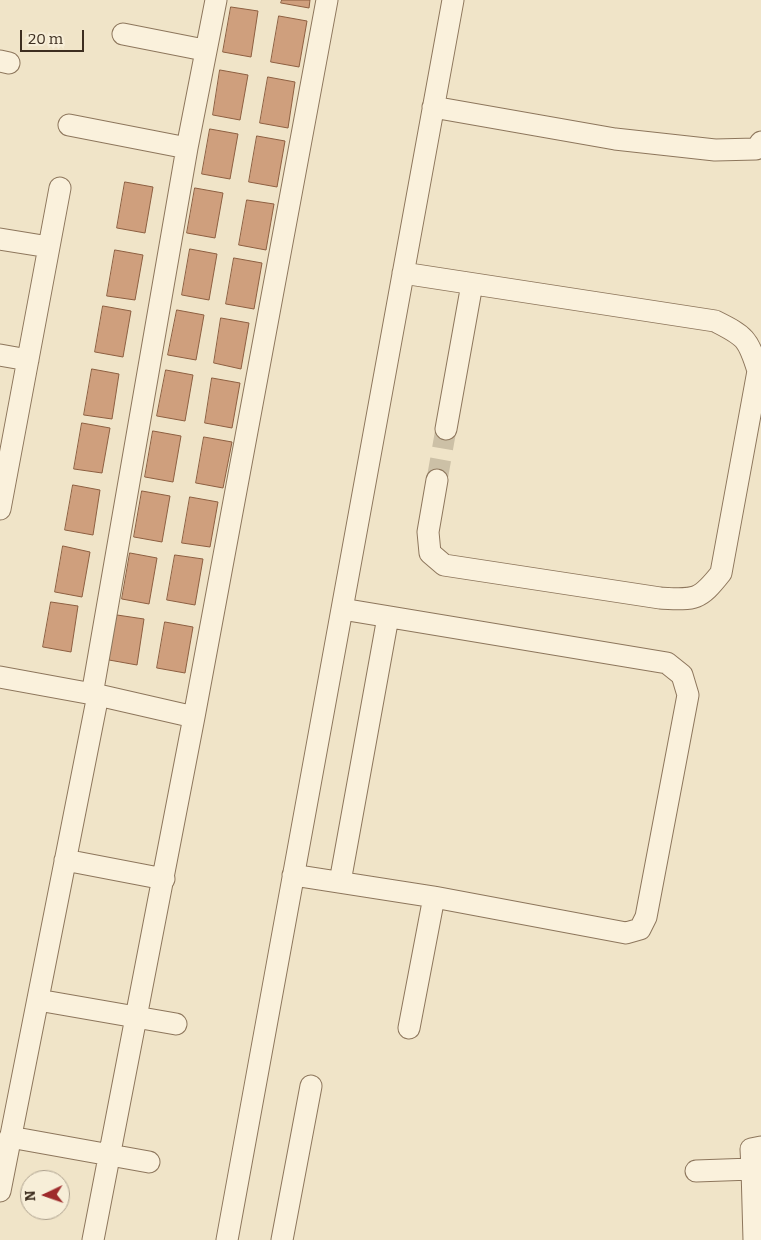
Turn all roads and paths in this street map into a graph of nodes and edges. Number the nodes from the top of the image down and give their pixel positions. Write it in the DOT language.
graph roads {
  1 [pos="216,0"];
  2 [pos="326,0"];
  3 [pos="453,0"];
  4 [pos="123,34"];
  5 [pos="204,50"];
  6 [pos="433,107"];
  7 [pos="69,125"];
  8 [pos="761,142"];
  9 [pos="187,148"];
  10 [pos="60,188"];
  11 [pos="0,239"];
  12 [pos="49,247"];
  13 [pos="403,273"];
  14 [pos="472,284"];
  15 [pos="0,355"];
  16 [pos="28,360"];
  17 [pos="446,429"];
  18 [pos="3,476"];
  19 [pos="437,480"];
  20 [pos="0,509"];
  21 [pos="342,609"];
  22 [pos="388,617"];
  23 [pos="0,677"];
  24 [pos="95,695"];
  25 [pos="194,717"];
  26 [pos="65,860"];
  27 [pos="294,875"];
  28 [pos="164,879"];
  29 [pos="340,882"];
  30 [pos="434,897"];
  31 [pos="38,1000"];
  32 [pos="136,1016"];
  33 [pos="176,1024"];
  34 [pos="409,1028"];
  35 [pos="311,1086"];
  36 [pos="10,1137"];
  37 [pos="761,1147"];
  38 [pos="108,1155"];
  39 [pos="149,1162"];
  40 [pos="752,1169"];
  41 [pos="696,1171"];
  42 [pos="0,1191"];
  43 [pos="93,1240"];
  44 [pos="227,1240"];
  45 [pos="282,1240"];
  46 [pos="754,1240"];
  1 -- 5 [label="street"];
  2 -- 25 [label="street"];
  3 -- 6 [label="street"];
  4 -- 5 [label="street"];
  5 -- 9 [label="street"];
  6 -- 8 [label="street"];
  6 -- 13 [label="street"];
  7 -- 9 [label="street"];
  9 -- 24 [label="street"];
  10 -- 12 [label="street"];
  11 -- 12 [label="street"];
  12 -- 16 [label="street"];
  13 -- 14 [label="street"];
  13 -- 21 [label="street"];
  14 -- 17 [label="street"];
  14 -- 19 [label="street"];
  15 -- 16 [label="street"];
  16 -- 18 [label="street"];
  18 -- 20 [label="street"];
  21 -- 22 [label="street"];
  21 -- 27 [label="street"];
  22 -- 29 [label="street"];
  22 -- 30 [label="street"];
  23 -- 24 [label="street"];
  24 -- 25 [label="street"];
  24 -- 26 [label="street"];
  25 -- 28 [label="street"];
  26 -- 28 [label="street"];
  26 -- 31 [label="street"];
  27 -- 29 [label="street"];
  27 -- 44 [label="street"];
  28 -- 32 [label="street"];
  29 -- 30 [label="street"];
  30 -- 34 [label="street"];
  31 -- 32 [label="street"];
  31 -- 36 [label="street"];
  32 -- 33 [label="street"];
  32 -- 38 [label="street"];
  35 -- 45 [label="street"];
  36 -- 38 [label="street"];
  36 -- 42 [label="street"];
  37 -- 40 [label="street"];
  38 -- 39 [label="street"];
  38 -- 43 [label="street"];
  40 -- 41 [label="street"];
  40 -- 46 [label="street"];
}
